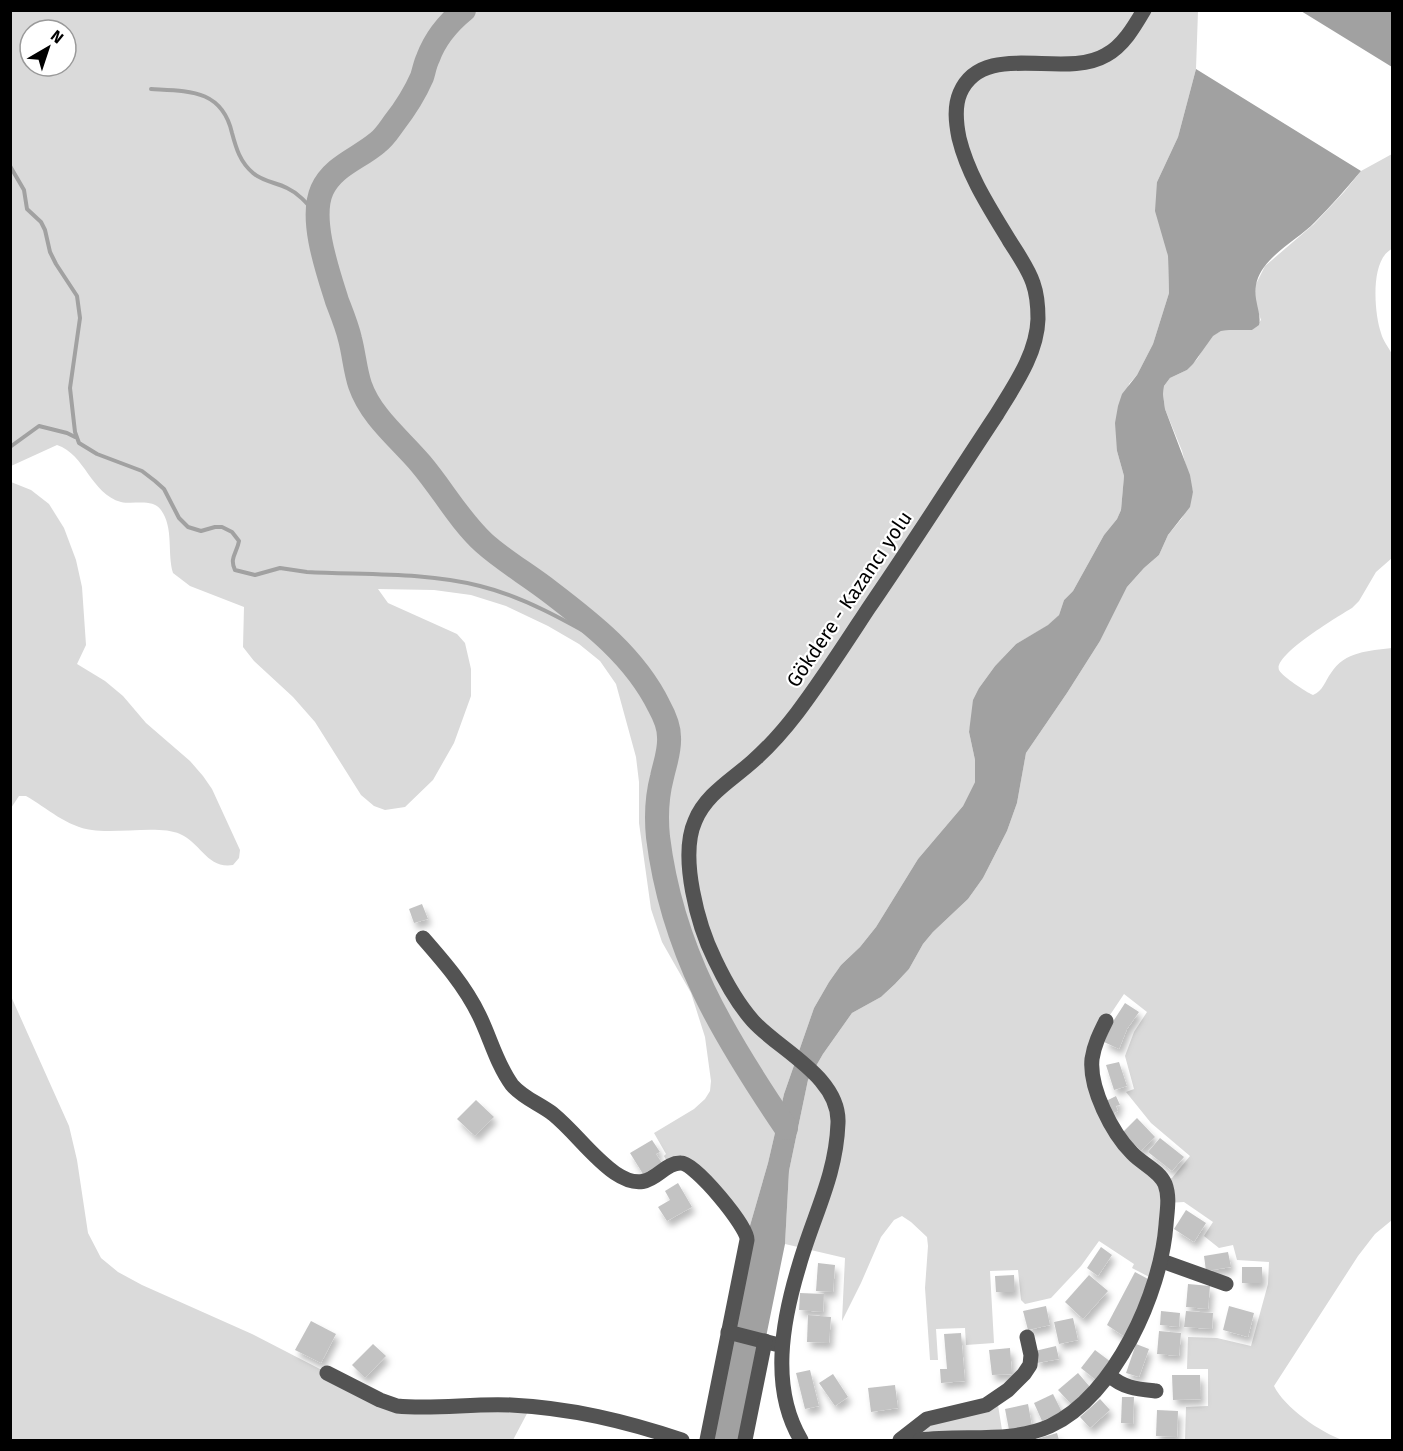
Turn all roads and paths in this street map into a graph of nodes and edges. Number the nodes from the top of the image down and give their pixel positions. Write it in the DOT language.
graph roads {
  1 [pos="1144,10"];
  2 [pos="423,938"];
  3 [pos="1106,1021"];
  4 [pos="1162,1261"];
  5 [pos="1226,1284"];
  6 [pos="733,1333"];
  7 [pos="1027,1337"];
  8 [pos="761,1340"];
  9 [pos="784,1346"];
  10 [pos="327,1373"];
  11 [pos="1109,1375"];
  12 [pos="1156,1391"];
  13 [pos="682,1440"];
  14 [pos="707,1440"];
  15 [pos="745,1440"];
  16 [pos="801,1440"];
  17 [pos="900,1440"];
  18 [pos="920,1440"];
  1 -- 9 [label="street, Gökdere - Kazancı yolu"];
  2 -- 6 [label="street"];
  3 -- 4 [label="street"];
  4 -- 5 [label="street"];
  4 -- 11 [label="street"];
  6 -- 8 [label="street"];
  6 -- 14 [label="street"];
  7 -- 17 [label="street"];
  8 -- 9 [label="street"];
  8 -- 15 [label="street"];
  9 -- 16 [label="street, Gökdere - Kazancı yolu"];
  10 -- 13 [label="street"];
  11 -- 12 [label="street"];
  11 -- 18 [label="street"];
}
